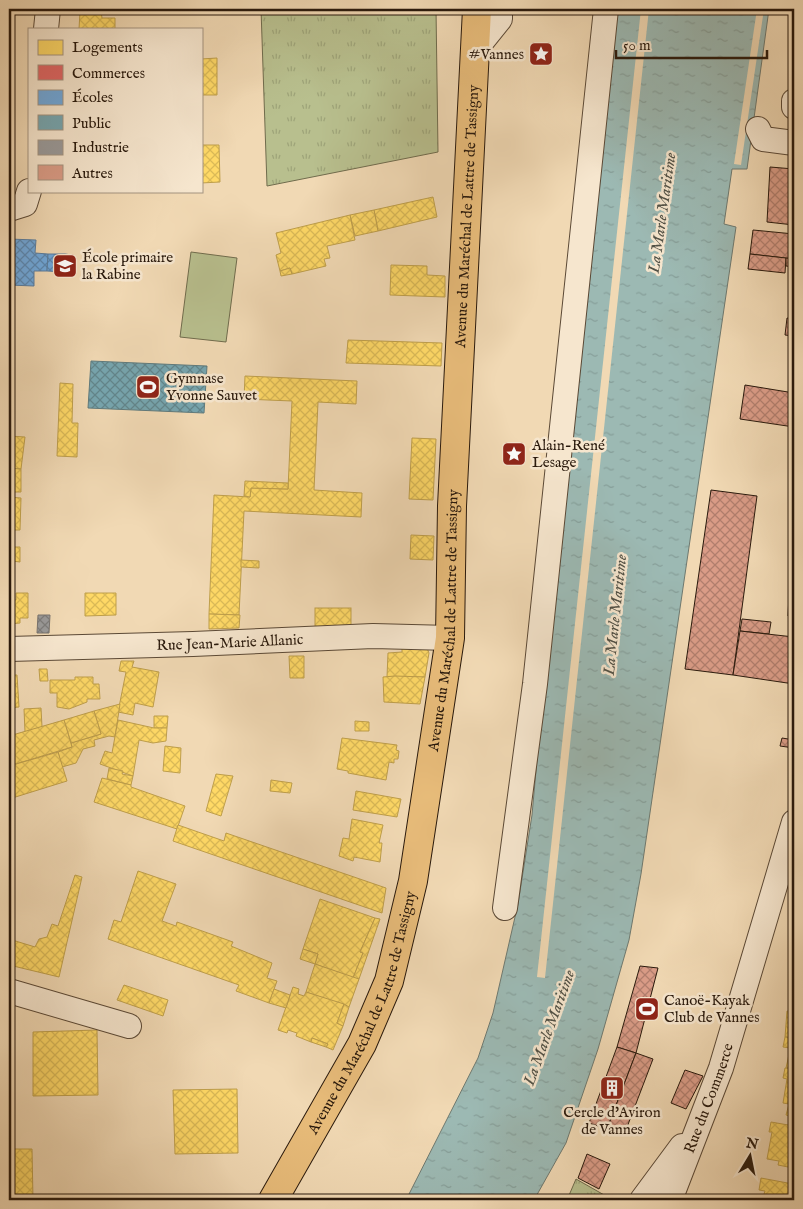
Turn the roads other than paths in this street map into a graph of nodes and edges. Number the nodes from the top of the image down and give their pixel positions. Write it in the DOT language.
graph roads {
  1 [pos="48,9"];
  2 [pos="477,9"];
  3 [pos="500,9"];
  4 [pos="606,9"];
  5 [pos="46,28"];
  6 [pos="476,50"];
  7 [pos="794,101"];
  8 [pos="794,107"];
  9 [pos="758,129"];
  10 [pos="794,143"];
  11 [pos="29,192"];
  12 [pos="9,209"];
  13 [pos="450,638"];
  14 [pos="9,648"];
  15 [pos="794,822"];
  16 [pos="505,908"];
  17 [pos="9,991"];
  18 [pos="130,1026"];
  19 [pos="700,1122"];
  20 [pos="273,1200"];
  21 [pos="642,1200"];
  22 [pos="670,1200"];
  1 -- 5 [label="street"];
  2 -- 6 [label="main road, Avenue du Maréchal de Lattre de Tassigny"];
  3 -- 6 [label="street"];
  4 -- 16 [label="street"];
  6 -- 13 [label="main road, Avenue du Maréchal de Lattre de Tassigny"];
  7 -- 8 [label="street"];
  9 -- 10 [label="street"];
  11 -- 12 [label="street"];
  13 -- 14 [label="street, Rue Jean-Marie Allanic"];
  13 -- 20 [label="main road, Avenue du Maréchal de Lattre de Tassigny"];
  15 -- 19 [label="street, Rue du Commerce"];
  17 -- 18 [label="street"];
  19 -- 21 [label="street"];
  19 -- 22 [label="street, Rue du Commerce"];
}
